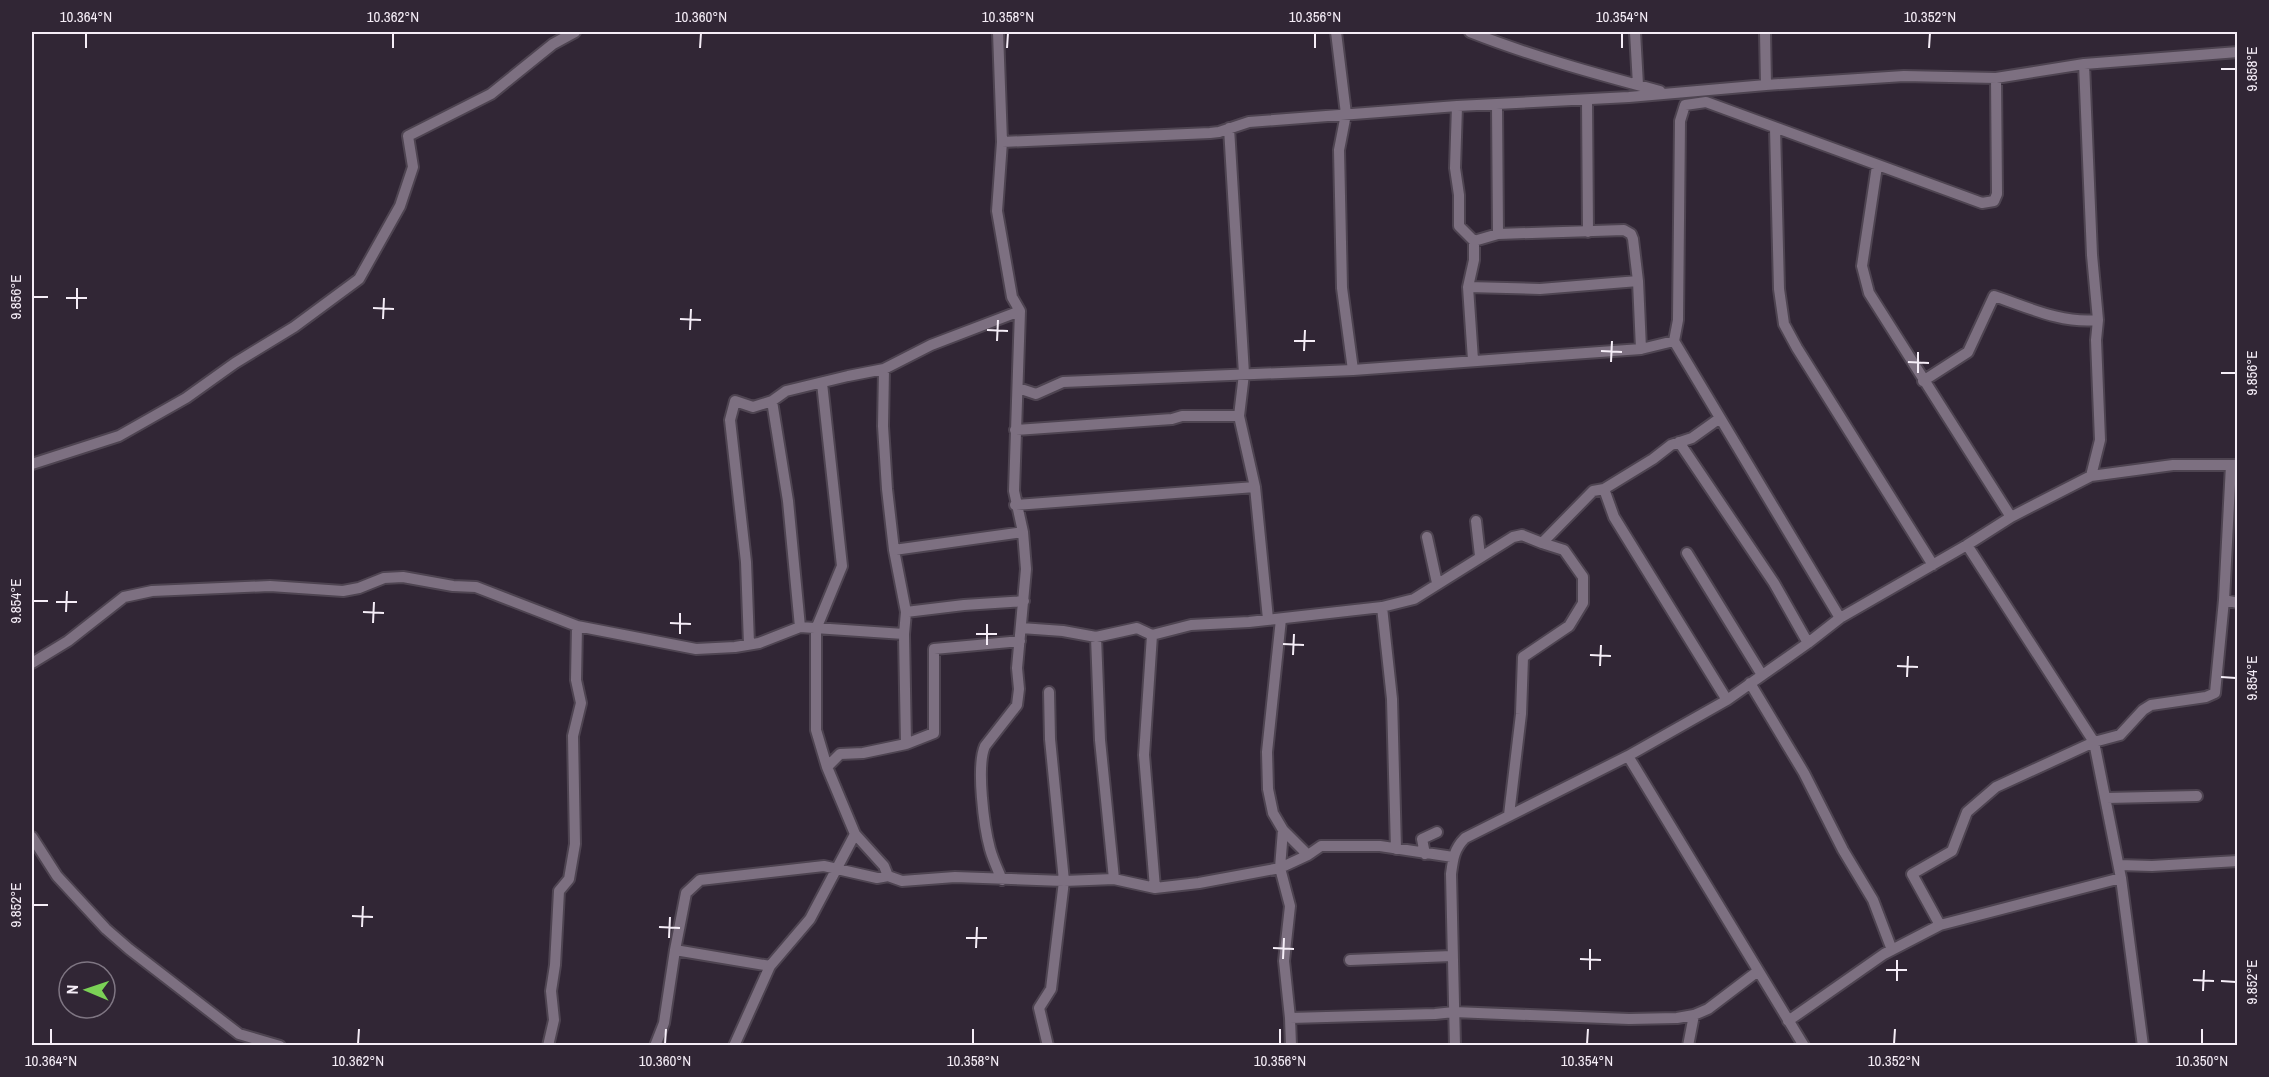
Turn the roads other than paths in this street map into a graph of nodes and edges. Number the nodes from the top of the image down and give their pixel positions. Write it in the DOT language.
graph roads {
  1 [pos="575,32"];
  2 [pos="998,32"];
  3 [pos="1336,32"];
  4 [pos="1470,32"];
  5 [pos="1635,32"];
  6 [pos="1765,32"];
  7 [pos="2238,52"];
  8 [pos="2084,64"];
  9 [pos="1996,78"];
  10 [pos="1766,84"];
  11 [pos="1638,85"];
  12 [pos="1669,94"];
  13 [pos="1587,100"];
  14 [pos="1497,105"];
  15 [pos="1456,106"];
  16 [pos="1346,114"];
  17 [pos="1229,128"];
  18 [pos="1774,128"];
  19 [pos="1002,142"];
  20 [pos="1877,166"];
  21 [pos="1588,232"];
  22 [pos="1498,234"];
  23 [pos="1474,242"];
  24 [pos="1638,281"];
  25 [pos="1468,287"];
  26 [pos="1020,311"];
  27 [pos="2098,320"];
  28 [pos="1674,341"];
  29 [pos="1641,349"];
  30 [pos="1473,360"];
  31 [pos="884,369"];
  32 [pos="1353,370"];
  33 [pos="1244,374"];
  34 [pos="1923,381"];
  35 [pos="822,383"];
  36 [pos="1018,388"];
  37 [pos="772,401"];
  38 [pos="1239,416"];
  39 [pos="1720,418"];
  40 [pos="1015,430"];
  41 [pos="1679,442"];
  42 [pos="32,464"];
  43 [pos="2234,465"];
  44 [pos="2091,476"];
  45 [pos="1255,487"];
  46 [pos="1604,489"];
  47 [pos="1015,505"];
  48 [pos="2012,517"];
  49 [pos="1476,521"];
  50 [pos="1023,532"];
  51 [pos="1427,537"];
  52 [pos="1542,543"];
  53 [pos="1967,545"];
  54 [pos="894,550"];
  55 [pos="1687,553"];
  56 [pos="1480,556"];
  57 [pos="1933,565"];
  58 [pos="1437,583"];
  59 [pos="2224,600"];
  60 [pos="1024,601"];
  61 [pos="2238,603"];
  62 [pos="1382,607"];
  63 [pos="906,612"];
  64 [pos="1840,618"];
  65 [pos="1268,619"];
  66 [pos="1281,619"];
  67 [pos="577,626"];
  68 [pos="800,627"];
  69 [pos="1021,628"];
  70 [pos="816,629"];
  71 [pos="904,634"];
  72 [pos="1152,635"];
  73 [pos="1096,637"];
  74 [pos="1020,641"];
  75 [pos="1808,643"];
  76 [pos="749,644"];
  77 [pos="32,663"];
  78 [pos="1762,675"];
  79 [pos="1750,683"];
  80 [pos="1049,692"];
  81 [pos="1727,700"];
  82 [pos="2094,742"];
  83 [pos="906,744"];
  84 [pos="1628,756"];
  85 [pos="827,767"];
  86 [pos="2197,796"];
  87 [pos="2106,798"];
  88 [pos="1509,815"];
  89 [pos="1283,830"];
  90 [pos="1437,832"];
  91 [pos="855,834"];
  92 [pos="32,837"];
  93 [pos="1396,849"];
  94 [pos="1425,854"];
  95 [pos="1308,855"];
  96 [pos="1453,857"];
  97 [pos="2238,861"];
  98 [pos="2119,865"];
  99 [pos="1280,868"];
  100 [pos="835,869"];
  101 [pos="888,876"];
  102 [pos="2121,878"];
  103 [pos="1114,879"];
  104 [pos="1002,880"];
  105 [pos="1064,881"];
  106 [pos="1155,888"];
  107 [pos="1940,925"];
  108 [pos="675,950"];
  109 [pos="1892,950"];
  110 [pos="1452,956"];
  111 [pos="1350,960"];
  112 [pos="770,966"];
  113 [pos="1758,971"];
  114 [pos="1454,1012"];
  115 [pos="1694,1015"];
  116 [pos="1290,1018"];
  117 [pos="1788,1021"];
  118 [pos="280,1046"];
  119 [pos="548,1046"];
  120 [pos="655,1046"];
  121 [pos="734,1046"];
  122 [pos="1048,1046"];
  123 [pos="1291,1046"];
  124 [pos="1455,1046"];
  125 [pos="1689,1046"];
  126 [pos="1804,1046"];
  127 [pos="2144,1046"];
  1 -- 42 [label="street"];
  2 -- 19 [label="street"];
  3 -- 16 [label="street"];
  4 -- 11 [label="street"];
  5 -- 11 [label="street"];
  6 -- 10 [label="street"];
  7 -- 8 [label="street"];
  8 -- 9 [label="street"];
  8 -- 27 [label="street"];
  9 -- 10 [label="street"];
  9 -- 20 [label="street"];
  10 -- 12 [label="street"];
  11 -- 12 [label="street"];
  12 -- 13 [label="street"];
  13 -- 14 [label="street"];
  13 -- 21 [label="street"];
  14 -- 15 [label="street"];
  14 -- 22 [label="street"];
  15 -- 16 [label="street"];
  15 -- 23 [label="street"];
  16 -- 17 [label="street"];
  16 -- 32 [label="street"];
  17 -- 19 [label="street"];
  17 -- 33 [label="street"];
  18 -- 20 [label="street"];
  18 -- 28 [label="street"];
  18 -- 57 [label="street"];
  19 -- 26 [label="street"];
  20 -- 34 [label="street"];
  21 -- 22 [label="street"];
  21 -- 24 [label="street"];
  22 -- 23 [label="street"];
  23 -- 25 [label="street"];
  24 -- 25 [label="street"];
  24 -- 29 [label="street"];
  25 -- 30 [label="street"];
  26 -- 31 [label="street"];
  26 -- 36 [label="street"];
  27 -- 34 [label="street"];
  27 -- 44 [label="street"];
  28 -- 29 [label="street"];
  28 -- 39 [label="street"];
  29 -- 30 [label="street"];
  30 -- 32 [label="street"];
  31 -- 35 [label="street"];
  31 -- 54 [label="street"];
  32 -- 33 [label="street"];
  33 -- 36 [label="street"];
  33 -- 38 [label="street"];
  34 -- 48 [label="street"];
  35 -- 37 [label="street"];
  35 -- 70 [label="street"];
  36 -- 40 [label="street"];
  37 -- 68 [label="street"];
  37 -- 76 [label="street"];
  38 -- 40 [label="street"];
  38 -- 45 [label="street"];
  39 -- 41 [label="street"];
  39 -- 64 [label="street"];
  40 -- 47 [label="street"];
  41 -- 46 [label="street"];
  41 -- 75 [label="street"];
  43 -- 44 [label="street"];
  43 -- 59 [label="street"];
  44 -- 48 [label="street"];
  45 -- 47 [label="street"];
  45 -- 65 [label="street"];
  46 -- 52 [label="street"];
  46 -- 81 [label="street"];
  47 -- 50 [label="street"];
  48 -- 53 [label="street"];
  49 -- 56 [label="street"];
  50 -- 54 [label="street"];
  50 -- 60 [label="street"];
  51 -- 58 [label="street"];
  52 -- 56 [label="street"];
  52 -- 88 [label="street"];
  53 -- 57 [label="street"];
  53 -- 82 [label="street"];
  54 -- 63 [label="street"];
  55 -- 78 [label="street"];
  56 -- 58 [label="street"];
  57 -- 64 [label="street"];
  58 -- 62 [label="street"];
  59 -- 61 [label="street"];
  59 -- 82 [label="street"];
  60 -- 63 [label="street"];
  60 -- 69 [label="street"];
  62 -- 66 [label="street"];
  62 -- 93 [label="street"];
  63 -- 71 [label="street"];
  64 -- 75 [label="street"];
  65 -- 66 [label="street"];
  65 -- 72 [label="street"];
  66 -- 89 [label="street"];
  67 -- 76 [label="street"];
  67 -- 77 [label="street"];
  67 -- 119 [label="street"];
  68 -- 70 [label="street"];
  68 -- 76 [label="street"];
  69 -- 73 [label="street"];
  69 -- 74 [label="street"];
  70 -- 71 [label="street"];
  70 -- 85 [label="street"];
  71 -- 83 [label="street"];
  72 -- 73 [label="street"];
  72 -- 106 [label="street"];
  73 -- 103 [label="street"];
  74 -- 83 [label="street"];
  74 -- 104 [label="street"];
  75 -- 78 [label="street"];
  78 -- 79 [label="street"];
  79 -- 81 [label="street"];
  79 -- 109 [label="street"];
  80 -- 105 [label="street"];
  81 -- 84 [label="street"];
  82 -- 87 [label="street"];
  82 -- 107 [label="street"];
  83 -- 85 [label="street"];
  84 -- 88 [label="street"];
  84 -- 113 [label="street"];
  85 -- 91 [label="street"];
  86 -- 87 [label="street"];
  87 -- 98 [label="street"];
  88 -- 96 [label="street"];
  89 -- 95 [label="street"];
  89 -- 99 [label="street"];
  90 -- 94 [label="street"];
  91 -- 100 [label="street"];
  91 -- 101 [label="street"];
  92 -- 118 [label="street"];
  93 -- 94 [label="street"];
  93 -- 95 [label="street"];
  94 -- 96 [label="street"];
  95 -- 99 [label="street"];
  96 -- 110 [label="street"];
  97 -- 98 [label="street"];
  98 -- 102 [label="street"];
  99 -- 106 [label="street"];
  99 -- 116 [label="street"];
  100 -- 101 [label="street"];
  100 -- 108 [label="street"];
  100 -- 112 [label="street"];
  101 -- 104 [label="street"];
  102 -- 107 [label="street"];
  102 -- 127 [label="street"];
  103 -- 105 [label="street"];
  103 -- 106 [label="street"];
  104 -- 105 [label="street"];
  105 -- 122 [label="street"];
  107 -- 109 [label="street"];
  108 -- 112 [label="street"];
  108 -- 120 [label="street"];
  109 -- 117 [label="street"];
  110 -- 111 [label="street"];
  110 -- 114 [label="street"];
  112 -- 121 [label="street"];
  113 -- 115 [label="street"];
  113 -- 117 [label="street"];
  114 -- 115 [label="street"];
  114 -- 116 [label="street"];
  114 -- 124 [label="street"];
  115 -- 125 [label="street"];
  116 -- 123 [label="street"];
  117 -- 126 [label="street"];
}
